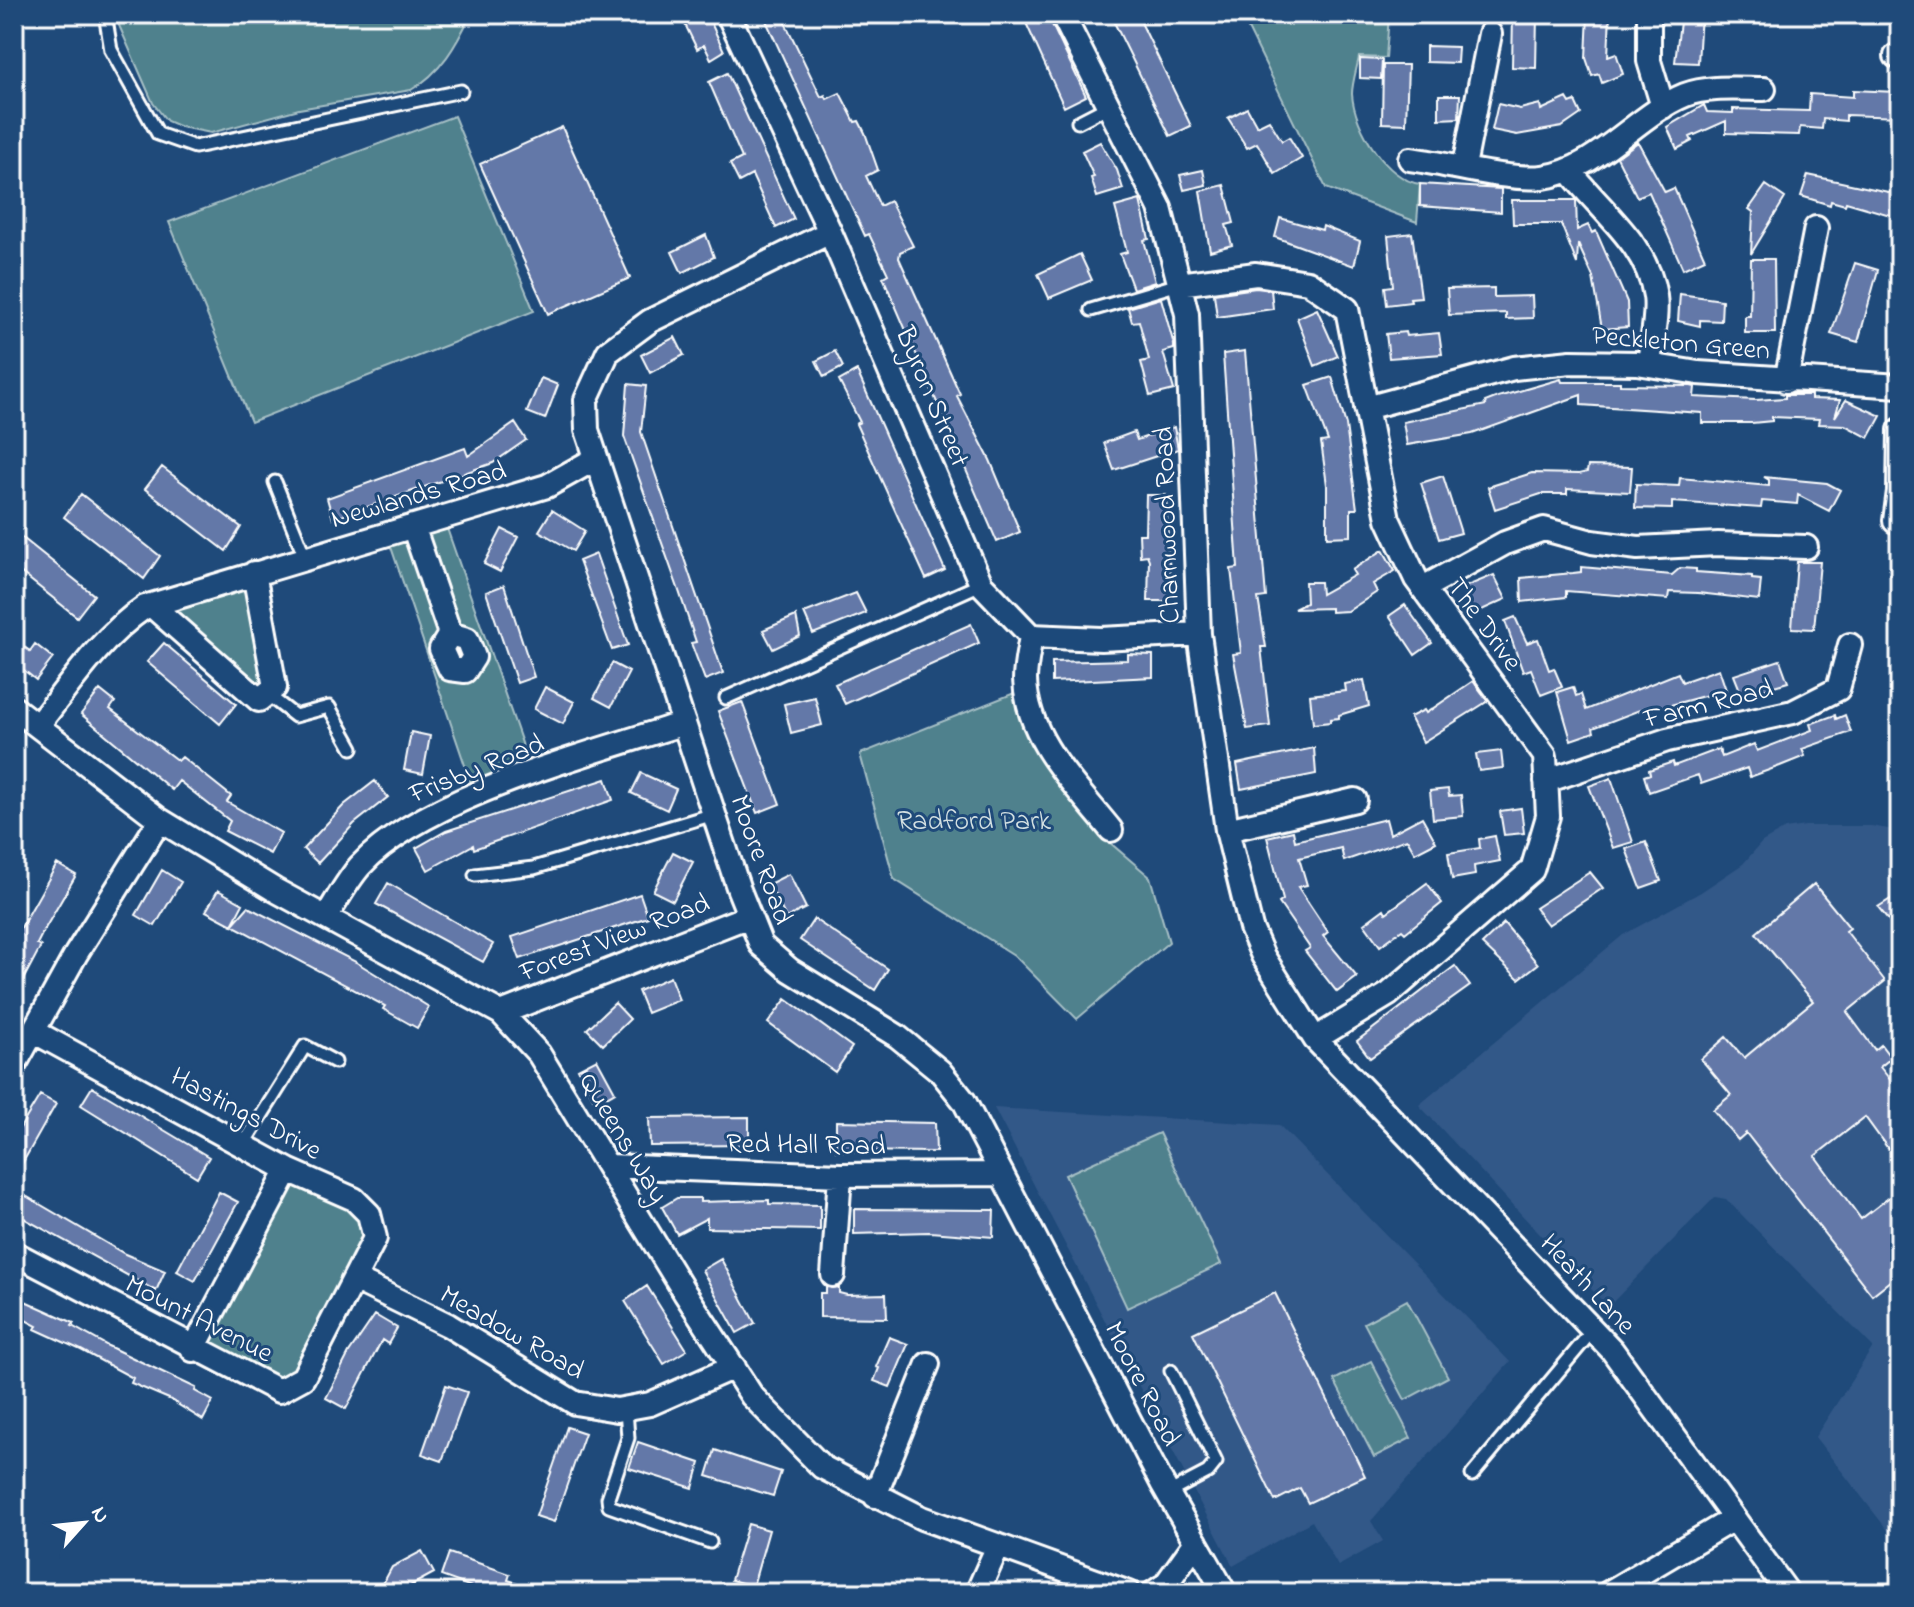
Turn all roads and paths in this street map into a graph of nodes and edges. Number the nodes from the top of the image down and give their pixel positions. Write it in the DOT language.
graph roads {
  1 [pos="105,14"];
  2 [pos="728,14"];
  3 [pos="1062,14"];
  4 [pos="1649,14"];
  5 [pos="1490,34"];
  6 [pos="1764,89"];
  7 [pos="461,91"];
  8 [pos="1109,106"];
  9 [pos="1663,107"];
  10 [pos="1078,122"];
  11 [pos="1410,159"];
  12 [pos="1464,166"];
  13 [pos="1569,170"];
  14 [pos="1816,228"];
  15 [pos="830,232"];
  16 [pos="1179,284"];
  17 [pos="1091,310"];
  18 [pos="1649,364"];
  19 [pos="1786,381"];
  20 [pos="1900,386"];
  21 [pos="1366,408"];
  22 [pos="1900,430"];
  23 [pos="595,459"];
  24 [pos="275,482"];
  25 [pos="1899,491"];
  26 [pos="1895,521"];
  27 [pos="413,526"];
  28 [pos="1806,547"];
  29 [pos="305,557"];
  30 [pos="254,573"];
  31 [pos="981,584"];
  32 [pos="1423,588"];
  33 [pos="151,605"];
  34 [pos="450,634"];
  35 [pos="1199,634"];
  36 [pos="1031,636"];
  37 [pos="1850,645"];
  38 [pos="267,694"];
  39 [pos="726,698"];
  40 [pos="14,708"];
  41 [pos="684,723"];
  42 [pos="38,725"];
  43 [pos="352,748"];
  44 [pos="1546,781"];
  45 [pos="1355,800"];
  46 [pos="714,814"];
  47 [pos="160,820"];
  48 [pos="1111,830"];
  49 [pos="1227,830"];
  50 [pos="475,875"];
  51 [pos="749,916"];
  52 [pos="326,917"];
  53 [pos="501,1013"];
  54 [pos="33,1031"];
  55 [pos="1315,1039"];
  56 [pos="335,1062"];
  57 [pos="14,1066"];
  58 [pos="243,1145"];
  59 [pos="609,1166"];
  60 [pos="288,1170"];
  61 [pos="1002,1174"];
  62 [pos="840,1175"];
  63 [pos="14,1253"];
  64 [pos="833,1275"];
  65 [pos="356,1280"];
  66 [pos="1593,1330"];
  67 [pos="193,1350"];
  68 [pos="928,1364"];
  69 [pos="734,1367"];
  70 [pos="1171,1371"];
  71 [pos="626,1409"];
  72 [pos="1472,1475"];
  73 [pos="1168,1493"];
  74 [pos="875,1496"];
  75 [pos="1733,1519"];
  76 [pos="710,1542"];
  77 [pos="1196,1542"];
  78 [pos="998,1546"];
  79 [pos="977,1593"];
  80 [pos="1129,1593"];
  81 [pos="1153,1593"];
  82 [pos="1225,1593"];
  83 [pos="1608,1593"];
  84 [pos="1788,1593"];
  1 -- 7 [label="lane"];
  2 -- 15 [label="street, Byron Street"];
  3 -- 8 [label="street, Charnwood Road"];
  4 -- 9 [label="street"];
  5 -- 12 [label="street"];
  6 -- 9 [label="street"];
  8 -- 10 [label="lane"];
  8 -- 16 [label="street, Charnwood Road"];
  9 -- 13 [label="street"];
  11 -- 12 [label="street"];
  12 -- 13 [label="street"];
  13 -- 18 [label="street"];
  14 -- 19 [label="street"];
  15 -- 23 [label="street, Moore Road"];
  15 -- 31 [label="street, Byron Street"];
  16 -- 17 [label="lane"];
  16 -- 21 [label="street, The Drive"];
  16 -- 35 [label="street, Charnwood Road"];
  18 -- 19 [label="street, Peckleton Green"];
  18 -- 21 [label="street, Peckleton Green"];
  19 -- 20 [label="street, Peckleton Green"];
  21 -- 32 [label="street, The Drive"];
  22 -- 25 [label="street"];
  23 -- 27 [label="street, Newlands Road"];
  23 -- 41 [label="street, Moore Road"];
  24 -- 29 [label="lane"];
  25 -- 26 [label="street"];
  27 -- 29 [label="street, Newlands Road"];
  27 -- 34 [label="street"];
  28 -- 32 [label="street"];
  29 -- 30 [label="street, Newlands Road"];
  30 -- 33 [label="street, Newlands Road"];
  30 -- 38 [label="street"];
  31 -- 36 [label="street, Byron Street"];
  31 -- 39 [label="lane"];
  32 -- 44 [label="street, The Drive"];
  33 -- 38 [label="street"];
  33 -- 42 [label="street, Newlands Road"];
  35 -- 36 [label="street"];
  35 -- 49 [label="street, Charnwood Road"];
  36 -- 48 [label="street"];
  37 -- 44 [label="street, Farm Road"];
  38 -- 43 [label="lane"];
  40 -- 42 [label="street, Queens Way"];
  41 -- 46 [label="street, Moore Road"];
  41 -- 52 [label="street, Frisby Road"];
  42 -- 47 [label="street, Queens Way"];
  44 -- 55 [label="street, The Drive"];
  45 -- 49 [label="street"];
  46 -- 50 [label="lane"];
  46 -- 51 [label="street, Moore Road"];
  47 -- 52 [label="street, Queens Way"];
  47 -- 54 [label="street"];
  49 -- 55 [label="street, Charnwood Road"];
  51 -- 53 [label="street, Forest View Road"];
  51 -- 61 [label="street, Moore Road"];
  52 -- 53 [label="street, Queens Way"];
  53 -- 59 [label="street, Queens Way"];
  54 -- 57 [label="street"];
  54 -- 58 [label="street, Hastings Drive"];
  55 -- 66 [label="street, Heath Lane"];
  56 -- 58 [label="lane"];
  58 -- 60 [label="street, Hastings Drive"];
  59 -- 62 [label="street, Red Hall Road"];
  59 -- 69 [label="street, Queens Way"];
  60 -- 65 [label="street, Hastings Drive"];
  60 -- 67 [label="street"];
  61 -- 62 [label="street, Red Hall Road"];
  61 -- 73 [label="street, Moore Road"];
  62 -- 64 [label="street"];
  63 -- 67 [label="street, Mount Avenue"];
  65 -- 67 [label="street, Mount Avenue"];
  65 -- 71 [label="street, Meadow Road"];
  66 -- 72 [label="lane"];
  66 -- 75 [label="street, Heath Lane"];
  68 -- 74 [label="street"];
  69 -- 71 [label="street, Meadow Road"];
  69 -- 74 [label="street, Queens Way"];
  70 -- 73 [label="lane"];
  71 -- 76 [label="lane"];
  73 -- 77 [label="street, Moore Road"];
  74 -- 78 [label="street, Queens Way"];
  75 -- 83 [label="street"];
  75 -- 84 [label="street, Heath Lane"];
  77 -- 81 [label="street"];
  77 -- 82 [label="street, Moore Road"];
  78 -- 79 [label="street"];
  78 -- 80 [label="street, Queens Way"];
}
